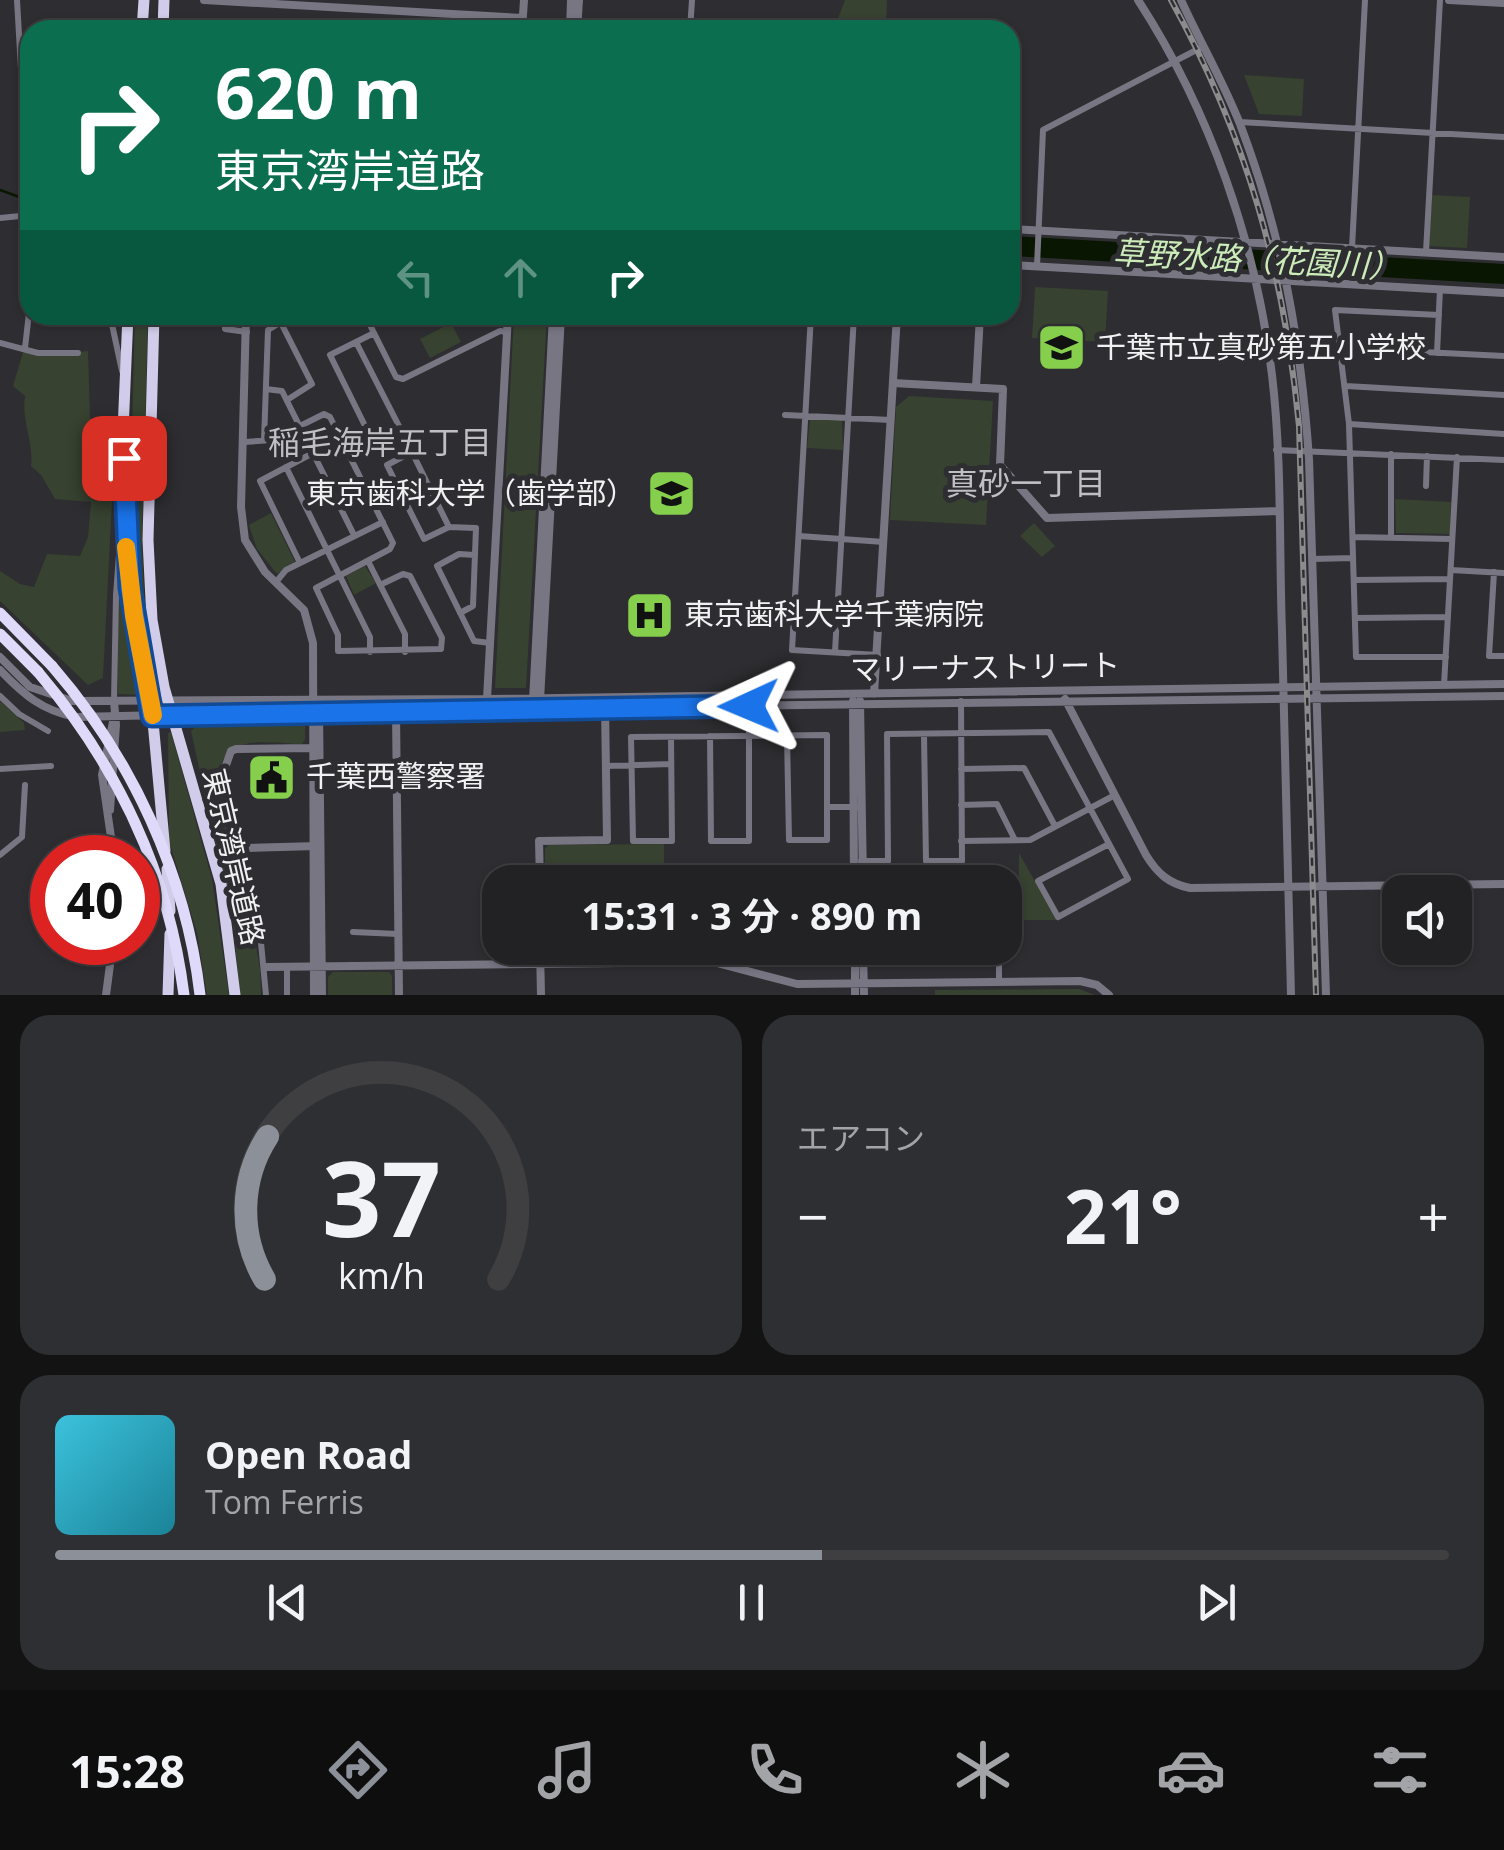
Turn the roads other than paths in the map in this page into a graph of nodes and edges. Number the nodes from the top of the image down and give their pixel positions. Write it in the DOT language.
graph roads {
  1 [pos="17,0"];
  2 [pos="204,0"];
  3 [pos="412,0"];
  4 [pos="524,0"];
  5 [pos="1138,0"];
  6 [pos="1182,0"];
  7 [pos="1365,0"];
  8 [pos="1440,0"];
  9 [pos="1449,0"];
  10 [pos="1504,3"];
  11 [pos="412,12"];
  12 [pos="522,18"];
  13 [pos="1205,45"];
  14 [pos="20,52"];
  15 [pos="1174,62"];
  16 [pos="1239,122"];
  17 [pos="1358,128"];
  18 [pos="1432,132"];
  19 [pos="1504,136"];
  20 [pos="1020,229"];
  21 [pos="1038,230"];
  22 [pos="1245,242"];
  23 [pos="1278,244"];
  24 [pos="1352,248"];
  25 [pos="1426,252"];
  26 [pos="1504,257"];
  27 [pos="1020,265"];
  28 [pos="1036,266"];
  29 [pos="1254,279"];
  30 [pos="1287,280"];
  31 [pos="1440,289"];
  32 [pos="1504,293"];
  33 [pos="1439,315"];
  34 [pos="28,325"];
  35 [pos="112,325"];
  36 [pos="128,325"];
  37 [pos="154,325"];
  38 [pos="225,325"];
  39 [pos="247,325"];
  40 [pos="273,325"];
  41 [pos="282,325"];
  42 [pos="370,325"];
  43 [pos="507,325"];
  44 [pos="553,325"];
  45 [pos="560,325"];
  46 [pos="811,325"];
  47 [pos="853,325"];
  48 [pos="896,325"];
  49 [pos="979,325"];
  50 [pos="247,332"];
  51 [pos="507,332"];
  52 [pos="374,333"];
  53 [pos="0,342"];
  54 [pos="356,342"];
  55 [pos="25,348"];
  56 [pos="1342,348"];
  57 [pos="78,352"];
  58 [pos="1437,353"];
  59 [pos="1504,356"];
  60 [pos="125,382"];
  61 [pos="893,384"];
  62 [pos="1346,386"];
  63 [pos="976,387"];
  64 [pos="266,389"];
  65 [pos="1504,395"];
  66 [pos="286,400"];
  67 [pos="785,414"];
  68 [pos="806,416"];
  69 [pos="847,417"];
  70 [pos="891,420"];
  71 [pos="1349,424"];
  72 [pos="300,426"];
  73 [pos="402,432"];
  74 [pos="1504,434"];
  75 [pos="264,440"];
  76 [pos="244,442"];
  77 [pos="1276,450"];
  78 [pos="1308,450"];
  79 [pos="412,452"];
  80 [pos="1350,452"];
  81 [pos="313,453"];
  82 [pos="1391,454"];
  83 [pos="1427,456"];
  84 [pos="1457,458"];
  85 [pos="1504,460"];
  86 [pos="286,466"];
  87 [pos="124,485"];
  88 [pos="1426,486"];
  89 [pos="1278,511"];
  90 [pos="382,522"];
  91 [pos="449,527"];
  92 [pos="354,536"];
  93 [pos="798,536"];
  94 [pos="1391,536"];
  95 [pos="1353,537"];
  96 [pos="841,539"];
  97 [pos="1452,539"];
  98 [pos="884,542"];
  99 [pos="327,550"];
  100 [pos="474,555"];
  101 [pos="1353,558"];
  102 [pos="1312,559"];
  103 [pos="368,561"];
  104 [pos="300,564"];
  105 [pos="1494,572"];
  106 [pos="1504,573"];
  107 [pos="340,574"];
  108 [pos="1450,574"];
  109 [pos="1354,580"];
  110 [pos="276,582"];
  111 [pos="380,585"];
  112 [pos="0,613"];
  113 [pos="460,614"];
  114 [pos="1448,617"];
  115 [pos="1355,618"];
  116 [pos="0,634"];
  117 [pos="490,643"];
  118 [pos="370,652"];
  119 [pos="405,652"];
  120 [pos="835,652"];
  121 [pos="878,654"];
  122 [pos="1504,656"];
  123 [pos="1446,657"];
  124 [pos="0,658"];
  125 [pos="0,670"];
  126 [pos="1504,684"];
  127 [pos="1444,686"];
  128 [pos="1316,687"];
  129 [pos="1283,688"];
  130 [pos="1065,690"];
  131 [pos="856,692"];
  132 [pos="876,692"];
  133 [pos="749,694"];
  134 [pos="0,696"];
  135 [pos="605,696"];
  136 [pos="1504,696"];
  137 [pos="960,697"];
  138 [pos="1316,698"];
  139 [pos="536,699"];
  140 [pos="1283,699"];
  141 [pos="151,700"];
  142 [pos="167,700"];
  143 [pos="315,700"];
  144 [pos="488,700"];
  145 [pos="114,701"];
  146 [pos="1065,702"];
  147 [pos="857,704"];
  148 [pos="749,706"];
  149 [pos="606,707"];
  150 [pos="536,709"];
  151 [pos="396,710"];
  152 [pos="316,712"];
  153 [pos="171,714"];
  154 [pos="152,716"];
  155 [pos="114,717"];
  156 [pos="48,731"];
  157 [pos="961,733"];
  158 [pos="924,734"];
  159 [pos="710,736"];
  160 [pos="749,736"];
  161 [pos="787,736"];
  162 [pos="671,737"];
  163 [pos="312,748"];
  164 [pos="671,764"];
  165 [pos="632,765"];
  166 [pos="51,766"];
  167 [pos="606,766"];
  168 [pos="0,769"];
  169 [pos="961,769"];
  170 [pos="26,785"];
  171 [pos="1115,794"];
  172 [pos="961,804"];
  173 [pos="828,807"];
  174 [pos="858,807"];
  175 [pos="1090,808"];
  176 [pos="1056,826"];
  177 [pos="111,835"];
  178 [pos="1015,840"];
  179 [pos="962,841"];
  180 [pos="1109,844"];
  181 [pos="317,846"];
  182 [pos="244,848"];
  183 [pos="0,855"];
  184 [pos="858,861"];
  185 [pos="540,865"];
  186 [pos="857,865"];
  187 [pos="859,865"];
  188 [pos="1504,884"];
  189 [pos="1288,886"];
  190 [pos="1322,886"];
  191 [pos="353,932"];
  192 [pos="398,934"];
  193 [pos="398,964"];
  194 [pos="482,964"];
  195 [pos="110,965"];
  196 [pos="541,965"];
  197 [pos="724,965"];
  198 [pos="857,965"];
  199 [pos="862,965"];
  200 [pos="999,965"];
  201 [pos="287,966"];
  202 [pos="318,966"];
  203 [pos="265,967"];
  204 [pos="999,982"];
  205 [pos="860,983"];
  206 [pos="106,995"];
  207 [pos="168,995"];
  208 [pos="184,995"];
  209 [pos="200,995"];
  210 [pos="235,995"];
  211 [pos="266,995"];
  212 [pos="287,995"];
  213 [pos="314,995"];
  214 [pos="322,995"];
  215 [pos="398,995"];
  216 [pos="541,995"];
  217 [pos="856,995"];
  218 [pos="864,995"];
  219 [pos="1109,995"];
  220 [pos="1291,995"];
  221 [pos="1326,995"];
  1 -- 14 [label="street"];
  2 -- 11 [label="street"];
  3 -- 11 [label="street"];
  4 -- 12 [label="street"];
  5 -- 15 [label="street"];
  6 -- 13 [label="street"];
  7 -- 17 [label="street"];
  8 -- 18 [label="street"];
  9 -- 10 [label="street"];
  11 -- 12 [label="street"];
  13 -- 15 [label="street"];
  13 -- 16 [label="street"];
  15 -- 21 [label="street"];
  15 -- 22 [label="street"];
  16 -- 17 [label="street"];
  16 -- 23 [label="street"];
  17 -- 18 [label="street"];
  17 -- 24 [label="street"];
  18 -- 19 [label="street"];
  18 -- 25 [label="street"];
  20 -- 21 [label="street"];
  21 -- 22 [label="street"];
  21 -- 28 [label="street"];
  22 -- 23 [label="street"];
  22 -- 29 [label="street"];
  23 -- 24 [label="street"];
  23 -- 30 [label="street"];
  24 -- 25 [label="street"];
  25 -- 26 [label="street"];
  27 -- 28 [label="street"];
  28 -- 29 [label="street"];
  29 -- 30 [label="street"];
  29 -- 77 [label="street"];
  30 -- 31 [label="street"];
  30 -- 78 [label="street"];
  31 -- 32 [label="street"];
  31 -- 33 [label="street"];
  33 -- 56 [label="street"];
  33 -- 58 [label="street"];
  34 -- 55 [label="street"];
  35 -- 60 [label="street"];
  36 -- 60 [label="highway, 東京湾岸道路"];
  37 -- 142 [label="highway, 東京湾岸道路"];
  38 -- 50 [label="street"];
  39 -- 50 [label="street"];
  40 -- 64 [label="street"];
  41 -- 66 [label="street"];
  42 -- 52 [label="street"];
  43 -- 51 [label="street"];
  44 -- 139 [label="street"];
  45 -- 139 [label="street"];
  46 -- 68 [label="street"];
  47 -- 69 [label="street"];
  48 -- 61 [label="street"];
  49 -- 63 [label="street"];
  50 -- 76 [label="street"];
  51 -- 52 [label="street"];
  51 -- 117 [label="street"];
  52 -- 54 [label="street"];
  53 -- 55 [label="street"];
  54 -- 73 [label="street"];
  54 -- 73 [label="street"];
  55 -- 57 [label="street"];
  56 -- 58 [label="street"];
  56 -- 62 [label="street"];
  58 -- 59 [label="street"];
  60 -- 87 [label="highway, 東京湾岸道路"];
  61 -- 63 [label="street"];
  61 -- 70 [label="street"];
  62 -- 65 [label="street"];
  62 -- 71 [label="street"];
  63 -- 89 [label="street"];
  64 -- 66 [label="street"];
  64 -- 75 [label="street"];
  66 -- 72 [label="street"];
  67 -- 68 [label="street"];
  68 -- 69 [label="street"];
  68 -- 93 [label="street"];
  69 -- 70 [label="street"];
  69 -- 96 [label="street"];
  70 -- 98 [label="street"];
  71 -- 74 [label="street"];
  71 -- 80 [label="street"];
  72 -- 75 [label="street"];
  72 -- 81 [label="street"];
  72 -- 90 [label="street"];
  73 -- 79 [label="street"];
  75 -- 76 [label="street"];
  76 -- 110 [label="street"];
  77 -- 78 [label="street"];
  77 -- 89 [label="street"];
  78 -- 80 [label="street"];
  78 -- 102 [label="street"];
  79 -- 91 [label="street"];
  79 -- 91 [label="street"];
  80 -- 82 [label="street"];
  80 -- 95 [label="street"];
  81 -- 86 [label="street"];
  81 -- 92 [label="street"];
  82 -- 83 [label="street"];
  82 -- 94 [label="street"];
  83 -- 84 [label="street"];
  83 -- 88 [label="street"];
  84 -- 85 [label="street"];
  84 -- 97 [label="street"];
  86 -- 99 [label="street"];
  86 -- 104 [label="street"];
  87 -- 141 [label="highway, 東京湾岸道路"];
  87 -- 145 [label="street"];
  89 -- 129 [label="street"];
  90 -- 92 [label="street"];
  90 -- 103 [label="street"];
  91 -- 100 [label="street"];
  92 -- 99 [label="street"];
  93 -- 96 [label="street"];
  93 -- 120 [label="street"];
  94 -- 95 [label="street"];
  94 -- 97 [label="street"];
  95 -- 101 [label="street"];
  96 -- 98 [label="street"];
  96 -- 120 [label="street"];
  97 -- 108 [label="street"];
  98 -- 121 [label="street"];
  99 -- 104 [label="street"];
  99 -- 107 [label="street"];
  100 -- 113 [label="street"];
  100 -- 113 [label="street"];
  101 -- 102 [label="street"];
  101 -- 109 [label="street"];
  102 -- 128 [label="street"];
  103 -- 107 [label="street"];
  103 -- 111 [label="street"];
  104 -- 110 [label="street"];
  105 -- 106 [label="street"];
  105 -- 108 [label="street"];
  105 -- 122 [label="street"];
  107 -- 118 [label="street"];
  107 -- 118 [label="street"];
  108 -- 109 [label="street"];
  108 -- 114 [label="street"];
  109 -- 115 [label="street"];
  110 -- 143 [label="street"];
  111 -- 119 [label="street"];
  111 -- 119 [label="street"];
  112 -- 209 [label="highway, bridge"];
  113 -- 117 [label="street"];
  114 -- 115 [label="street"];
  114 -- 123 [label="street"];
  115 -- 123 [label="street"];
  116 -- 208 [label="highway, bridge"];
  117 -- 144 [label="street"];
  118 -- 119 [label="street"];
  120 -- 121 [label="street"];
  121 -- 132 [label="street"];
  123 -- 127 [label="street"];
  124 -- 145 [label="street, マリーナストリート"];
  125 -- 155 [label="street, マリーナストリート"];
  126 -- 127 [label="street, マリーナストリート"];
  127 -- 128 [label="street, マリーナストリート"];
  128 -- 129 [label="street, マリーナストリート"];
  128 -- 138 [label="street"];
  129 -- 130 [label="street, マリーナストリート"];
  129 -- 140 [label="street"];
  130 -- 137 [label="street, マリーナストリート"];
  130 -- 146 [label="street"];
  131 -- 132 [label="street, マリーナストリート"];
  131 -- 133 [label="street, マリーナストリート"];
  131 -- 147 [label="street"];
  132 -- 137 [label="street, マリーナストリート"];
  132 -- 147 [label="street"];
  133 -- 135 [label="street, マリーナストリート"];
  133 -- 148 [label="street"];
  134 -- 156 [label="street"];
  135 -- 139 [label="street, マリーナストリート"];
  135 -- 149 [label="street"];
  136 -- 138 [label="street, マリーナストリート"];
  137 -- 146 [label="street, マリーナストリート"];
  137 -- 147 [label="street, マリーナストリート"];
  137 -- 157 [label="street"];
  138 -- 140 [label="street, マリーナストリート"];
  138 -- 190 [label="street"];
  139 -- 144 [label="street, マリーナストリート"];
  139 -- 150 [label="street"];
  140 -- 146 [label="street, マリーナストリート"];
  140 -- 189 [label="street"];
  141 -- 142 [label="street, マリーナストリート"];
  141 -- 145 [label="street, マリーナストリート"];
  141 -- 154 [label="highway, 東京湾岸道路"];
  142 -- 143 [label="street, マリーナストリート"];
  142 -- 153 [label="highway, 東京湾岸道路"];
  143 -- 144 [label="street, マリーナストリート"];
  143 -- 152 [label="street"];
  145 -- 155 [label="street"];
  146 -- 171 [label="street"];
  147 -- 148 [label="street, マリーナストリート"];
  147 -- 174 [label="street"];
  148 -- 149 [label="street, マリーナストリート"];
  148 -- 160 [label="street"];
  149 -- 150 [label="street, マリーナストリート"];
  149 -- 167 [label="street"];
  150 -- 151 [label="street, マリーナストリート"];
  151 -- 152 [label="street, マリーナストリート"];
  151 -- 192 [label="street"];
  152 -- 153 [label="street, マリーナストリート"];
  152 -- 163 [label="street"];
  152 -- 181 [label="street"];
  153 -- 154 [label="street, マリーナストリート"];
  153 -- 210 [label="highway, 東京湾岸道路"];
  154 -- 155 [label="street, マリーナストリート"];
  154 -- 207 [label="highway, 東京湾岸道路"];
  155 -- 177 [label="street"];
  157 -- 158 [label="street"];
  157 -- 169 [label="street"];
  157 -- 175 [label="street"];
  158 -- 179 [label="street"];
  158 -- 184 [label="street"];
  159 -- 160 [label="street"];
  159 -- 160 [label="street"];
  159 -- 162 [label="street"];
  160 -- 161 [label="street"];
  161 -- 173 [label="street"];
  161 -- 173 [label="street"];
  162 -- 164 [label="street"];
  162 -- 165 [label="street"];
  163 -- 181 [label="street"];
  163 -- 182 [label="street"];
  164 -- 165 [label="street"];
  164 -- 165 [label="street"];
  165 -- 167 [label="street"];
  166 -- 168 [label="street"];
  167 -- 185 [label="street"];
  169 -- 172 [label="street"];
  169 -- 176 [label="street"];
  170 -- 183 [label="street"];
  171 -- 175 [label="street"];
  171 -- 189 [label="street"];
  172 -- 178 [label="street"];
  172 -- 179 [label="street"];
  173 -- 174 [label="street"];
  174 -- 184 [label="street"];
  175 -- 176 [label="street"];
  175 -- 180 [label="street"];
  176 -- 178 [label="street"];
  178 -- 179 [label="street"];
  180 -- 180 [label="street"];
  181 -- 182 [label="street"];
  181 -- 202 [label="street"];
  182 -- 203 [label="street"];
  184 -- 186 [label="street"];
  184 -- 187 [label="street"];
  188 -- 190 [label="street"];
  189 -- 190 [label="street"];
  189 -- 220 [label="street"];
  190 -- 221 [label="street"];
  191 -- 192 [label="street"];
  192 -- 193 [label="street"];
  193 -- 194 [label="street"];
  193 -- 202 [label="street"];
  193 -- 215 [label="street"];
  195 -- 206 [label="street"];
  196 -- 216 [label="street"];
  197 -- 205 [label="street"];
  198 -- 205 [label="street"];
  199 -- 205 [label="street"];
  200 -- 204 [label="street"];
  201 -- 202 [label="street"];
  201 -- 203 [label="street"];
  201 -- 212 [label="street"];
  202 -- 213 [label="street"];
  202 -- 214 [label="street"];
  203 -- 211 [label="street"];
  204 -- 205 [label="street"];
  204 -- 219 [label="street"];
  205 -- 217 [label="street"];
  205 -- 218 [label="street"];
}
